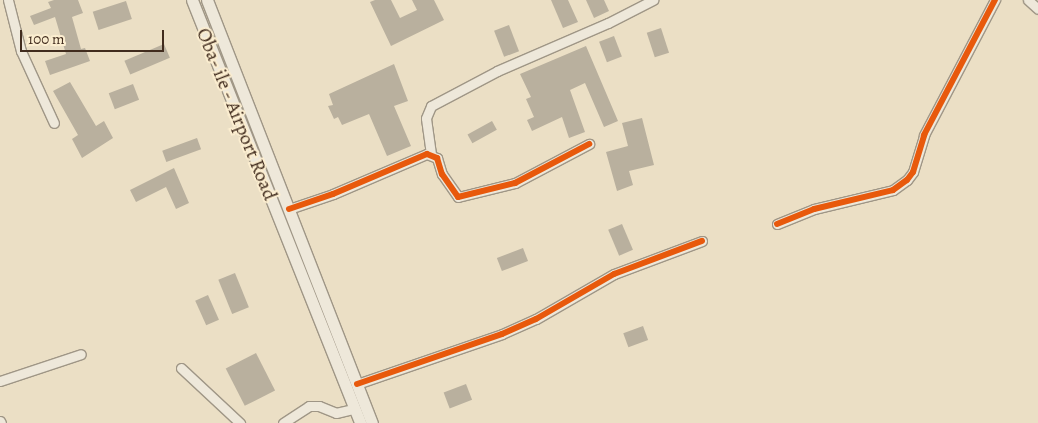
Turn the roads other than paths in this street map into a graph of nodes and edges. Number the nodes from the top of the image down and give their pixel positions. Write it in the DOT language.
graph roads {
  1 [pos="8,0"];
  2 [pos="192,0"];
  3 [pos="207,0"];
  4 [pos="653,0"];
  5 [pos="996,0"];
  6 [pos="1028,0"];
  7 [pos="1038,9"];
  8 [pos="234,69"];
  9 [pos="222,75"];
  10 [pos="54,123"];
  11 [pos="589,144"];
  12 [pos="431,154"];
  13 [pos="289,209"];
  14 [pos="777,224"];
  15 [pos="702,241"];
  16 [pos="81,354"];
  17 [pos="181,368"];
  18 [pos="0,381"];
  19 [pos="357,384"];
  20 [pos="354,408"];
  21 [pos="240,423"];
  22 [pos="284,423"];
  23 [pos="360,423"];
  24 [pos="372,423"];
  1 -- 10 [label="street"];
  2 -- 9 [label="main road, Oba- ile - Airport Road"];
  3 -- 8 [label="main road, Oba- ile - Airport Road"];
  4 -- 12 [label="street"];
  5 -- 14 [label="street"];
  6 -- 7 [label="street"];
  8 -- 9 [label="main road"];
  8 -- 13 [label="main road, Oba- ile - Airport Road"];
  9 -- 20 [label="main road, Oba- ile - Airport Road"];
  11 -- 12 [label="street"];
  12 -- 13 [label="street"];
  13 -- 19 [label="main road, Oba- ile - Airport Road"];
  15 -- 19 [label="street"];
  16 -- 18 [label="street"];
  17 -- 21 [label="street"];
  19 -- 24 [label="main road, Oba- ile - Airport Road"];
  20 -- 22 [label="street"];
  20 -- 23 [label="main road, Oba- ile - Airport Road"];
}
